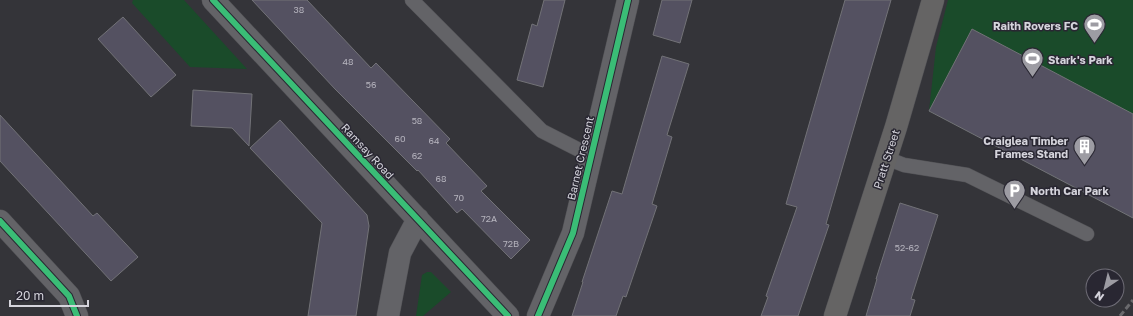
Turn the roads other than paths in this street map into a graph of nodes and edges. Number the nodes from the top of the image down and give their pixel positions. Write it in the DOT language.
graph roads {
  1 [pos="213,0"];
  2 [pos="412,0"];
  3 [pos="628,0"];
  4 [pos="933,0"];
  5 [pos="591,156"];
  6 [pos="886,158"];
  7 [pos="418,219"];
  8 [pos="0,221"];
  9 [pos="1087,234"];
  10 [pos="77,316"];
  11 [pos="388,316"];
  12 [pos="508,316"];
  13 [pos="538,316"];
  14 [pos="835,316"];
  1 -- 7 [label="street, Ramsay Road"];
  2 -- 5 [label="lane"];
  3 -- 5 [label="street, Barnet Crescent"];
  4 -- 6 [label="main road, Pratt Street"];
  5 -- 13 [label="street, Barnet Crescent"];
  6 -- 9 [label="lane"];
  6 -- 14 [label="main road, Pratt Street"];
  7 -- 11 [label="street"];
  7 -- 12 [label="street, Ramsay Road"];
  8 -- 10 [label="street"];
}
